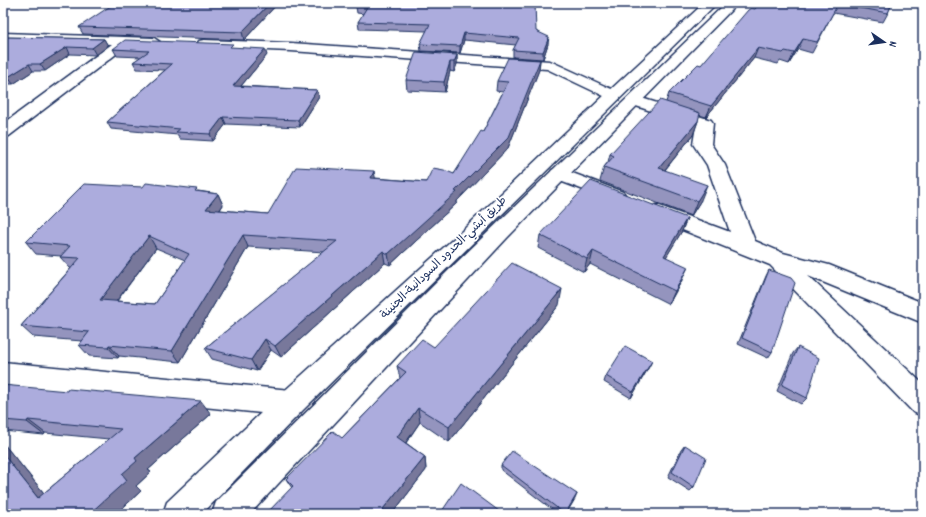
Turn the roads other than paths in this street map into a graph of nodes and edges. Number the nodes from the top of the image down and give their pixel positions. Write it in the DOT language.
graph roads {
  1 [pos="711,3"];
  2 [pos="732,3"];
  3 [pos="3,37"];
  4 [pos="124,41"];
  5 [pos="164,42"];
  6 [pos="188,43"];
  7 [pos="613,95"];
  8 [pos="635,101"];
  9 [pos="3,132"];
  10 [pos="559,174"];
  11 [pos="746,246"];
  12 [pos="777,259"];
  13 [pos="923,313"];
  14 [pos="3,374"];
  15 [pos="291,403"];
  16 [pos="923,403"];
  17 [pos="179,514"];
  18 [pos="228,514"];
  1 -- 7 [label="main road, طريق أبشي-الحدود السودانية-الجنينة"];
  2 -- 8 [label="main road"];
  3 -- 4 [label="main road"];
  4 -- 5 [label="main road"];
  4 -- 9 [label="main road"];
  6 -- 7 [label="main road"];
  7 -- 15 [label="main road, طريق أبشي-الحدود السودانية-الجنينة"];
  8 -- 10 [label="main road"];
  8 -- 11 [label="main road"];
  10 -- 11 [label="main road"];
  10 -- 18 [label="main road"];
  11 -- 12 [label="main road"];
  12 -- 13 [label="main road"];
  12 -- 16 [label="main road"];
  14 -- 15 [label="main road"];
  15 -- 17 [label="main road, طريق أبشي-الحدود السودانية-الجنينة"];
}
